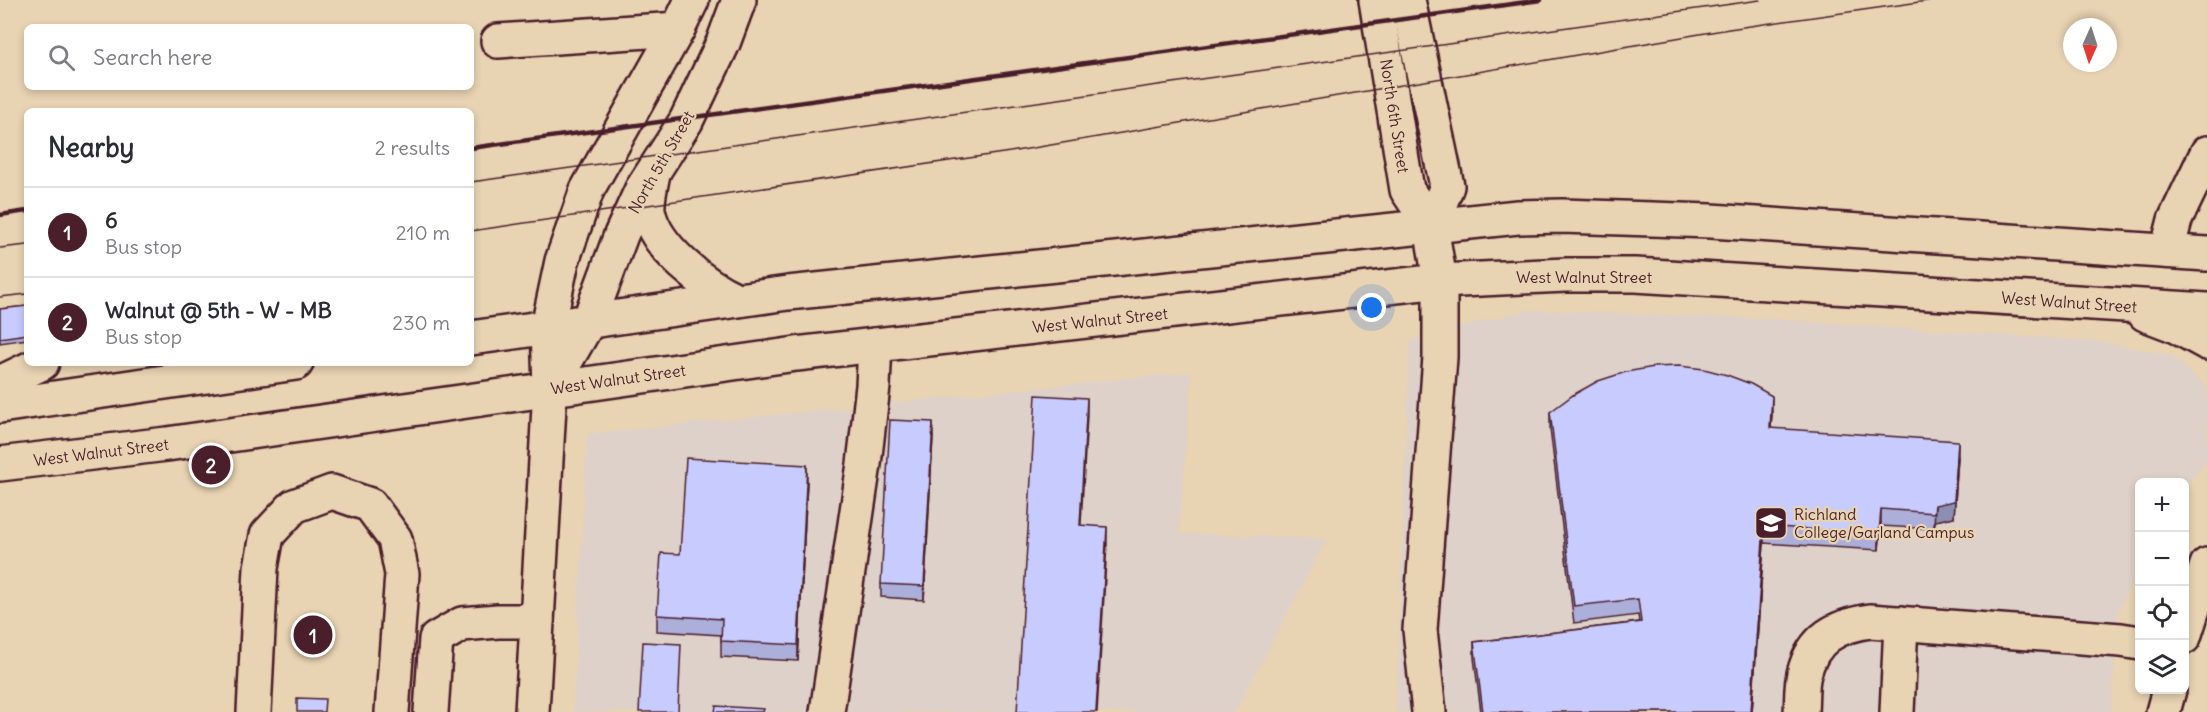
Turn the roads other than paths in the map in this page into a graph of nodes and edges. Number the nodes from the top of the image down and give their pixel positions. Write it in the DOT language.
graph roads {
  1 [pos="692,0"];
  2 [pos="739,0"];
  3 [pos="1376,0"];
  4 [pos="1408,0"];
  5 [pos="678,29"];
  6 [pos="498,41"];
  7 [pos="2207,153"];
  8 [pos="653,173"];
  9 [pos="1431,226"];
  10 [pos="2167,252"];
  11 [pos="2207,254"];
  12 [pos="1440,281"];
  13 [pos="737,300"];
  14 [pos="2124,305"];
  15 [pos="2207,310"];
  16 [pos="589,321"];
  17 [pos="548,327"];
  18 [pos="474,338"];
  19 [pos="2207,343"];
  20 [pos="874,345"];
  21 [pos="36,366"];
  22 [pos="275,366"];
  23 [pos="0,383"];
  24 [pos="550,388"];
  25 [pos="0,406"];
  26 [pos="0,464"];
  27 [pos="2207,566"];
  28 [pos="537,621"];
  29 [pos="2189,622"];
  30 [pos="1901,623"];
  31 [pos="2135,643"];
  32 [pos="2168,694"];
  33 [pos="254,712"];
  34 [pos="392,712"];
  35 [pos="431,712"];
  36 [pos="532,712"];
  37 [pos="826,712"];
  38 [pos="1429,712"];
  39 [pos="1801,712"];
  40 [pos="1897,712"];
  41 [pos="2163,712"];
  1 -- 5 [label="main road, North 5th Street"];
  2 -- 8 [label="main road, North 5th Street"];
  3 -- 9 [label="main road, North 6th Street"];
  4 -- 9 [label="main road, North 6th Street"];
  5 -- 6 [label="main road"];
  5 -- 17 [label="main road, North 5th Street"];
  7 -- 10 [label="main road"];
  8 -- 13 [label="main road"];
  8 -- 16 [label="main road, North 5th Street"];
  9 -- 10 [label="main road"];
  9 -- 12 [label="main road, North 6th Street"];
  9 -- 13 [label="main road"];
  10 -- 11 [label="main road"];
  12 -- 14 [label="main road, West Walnut Street"];
  12 -- 20 [label="main road, West Walnut Street"];
  12 -- 38 [label="main road, North 6th Street"];
  13 -- 16 [label="main road"];
  14 -- 15 [label="main road, West Walnut Street"];
  14 -- 19 [label="main road"];
  16 -- 17 [label="main road"];
  16 -- 24 [label="main road, North 5th Street"];
  17 -- 18 [label="main road"];
  17 -- 24 [label="main road, North 5th Street"];
  20 -- 24 [label="main road, West Walnut Street"];
  20 -- 37 [label="main road"];
  21 -- 23 [label="main road"];
  22 -- 25 [label="main road"];
  24 -- 26 [label="main road, West Walnut Street"];
  24 -- 28 [label="main road, North 5th Street"];
  27 -- 29 [label="main road"];
  28 -- 35 [label="main road"];
  28 -- 36 [label="main road, North 5th Street"];
  30 -- 31 [label="main road"];
  30 -- 39 [label="main road"];
  30 -- 40 [label="main road"];
  32 -- 41 [label="main road"];
  33 -- 34 [label="main road"];
}
